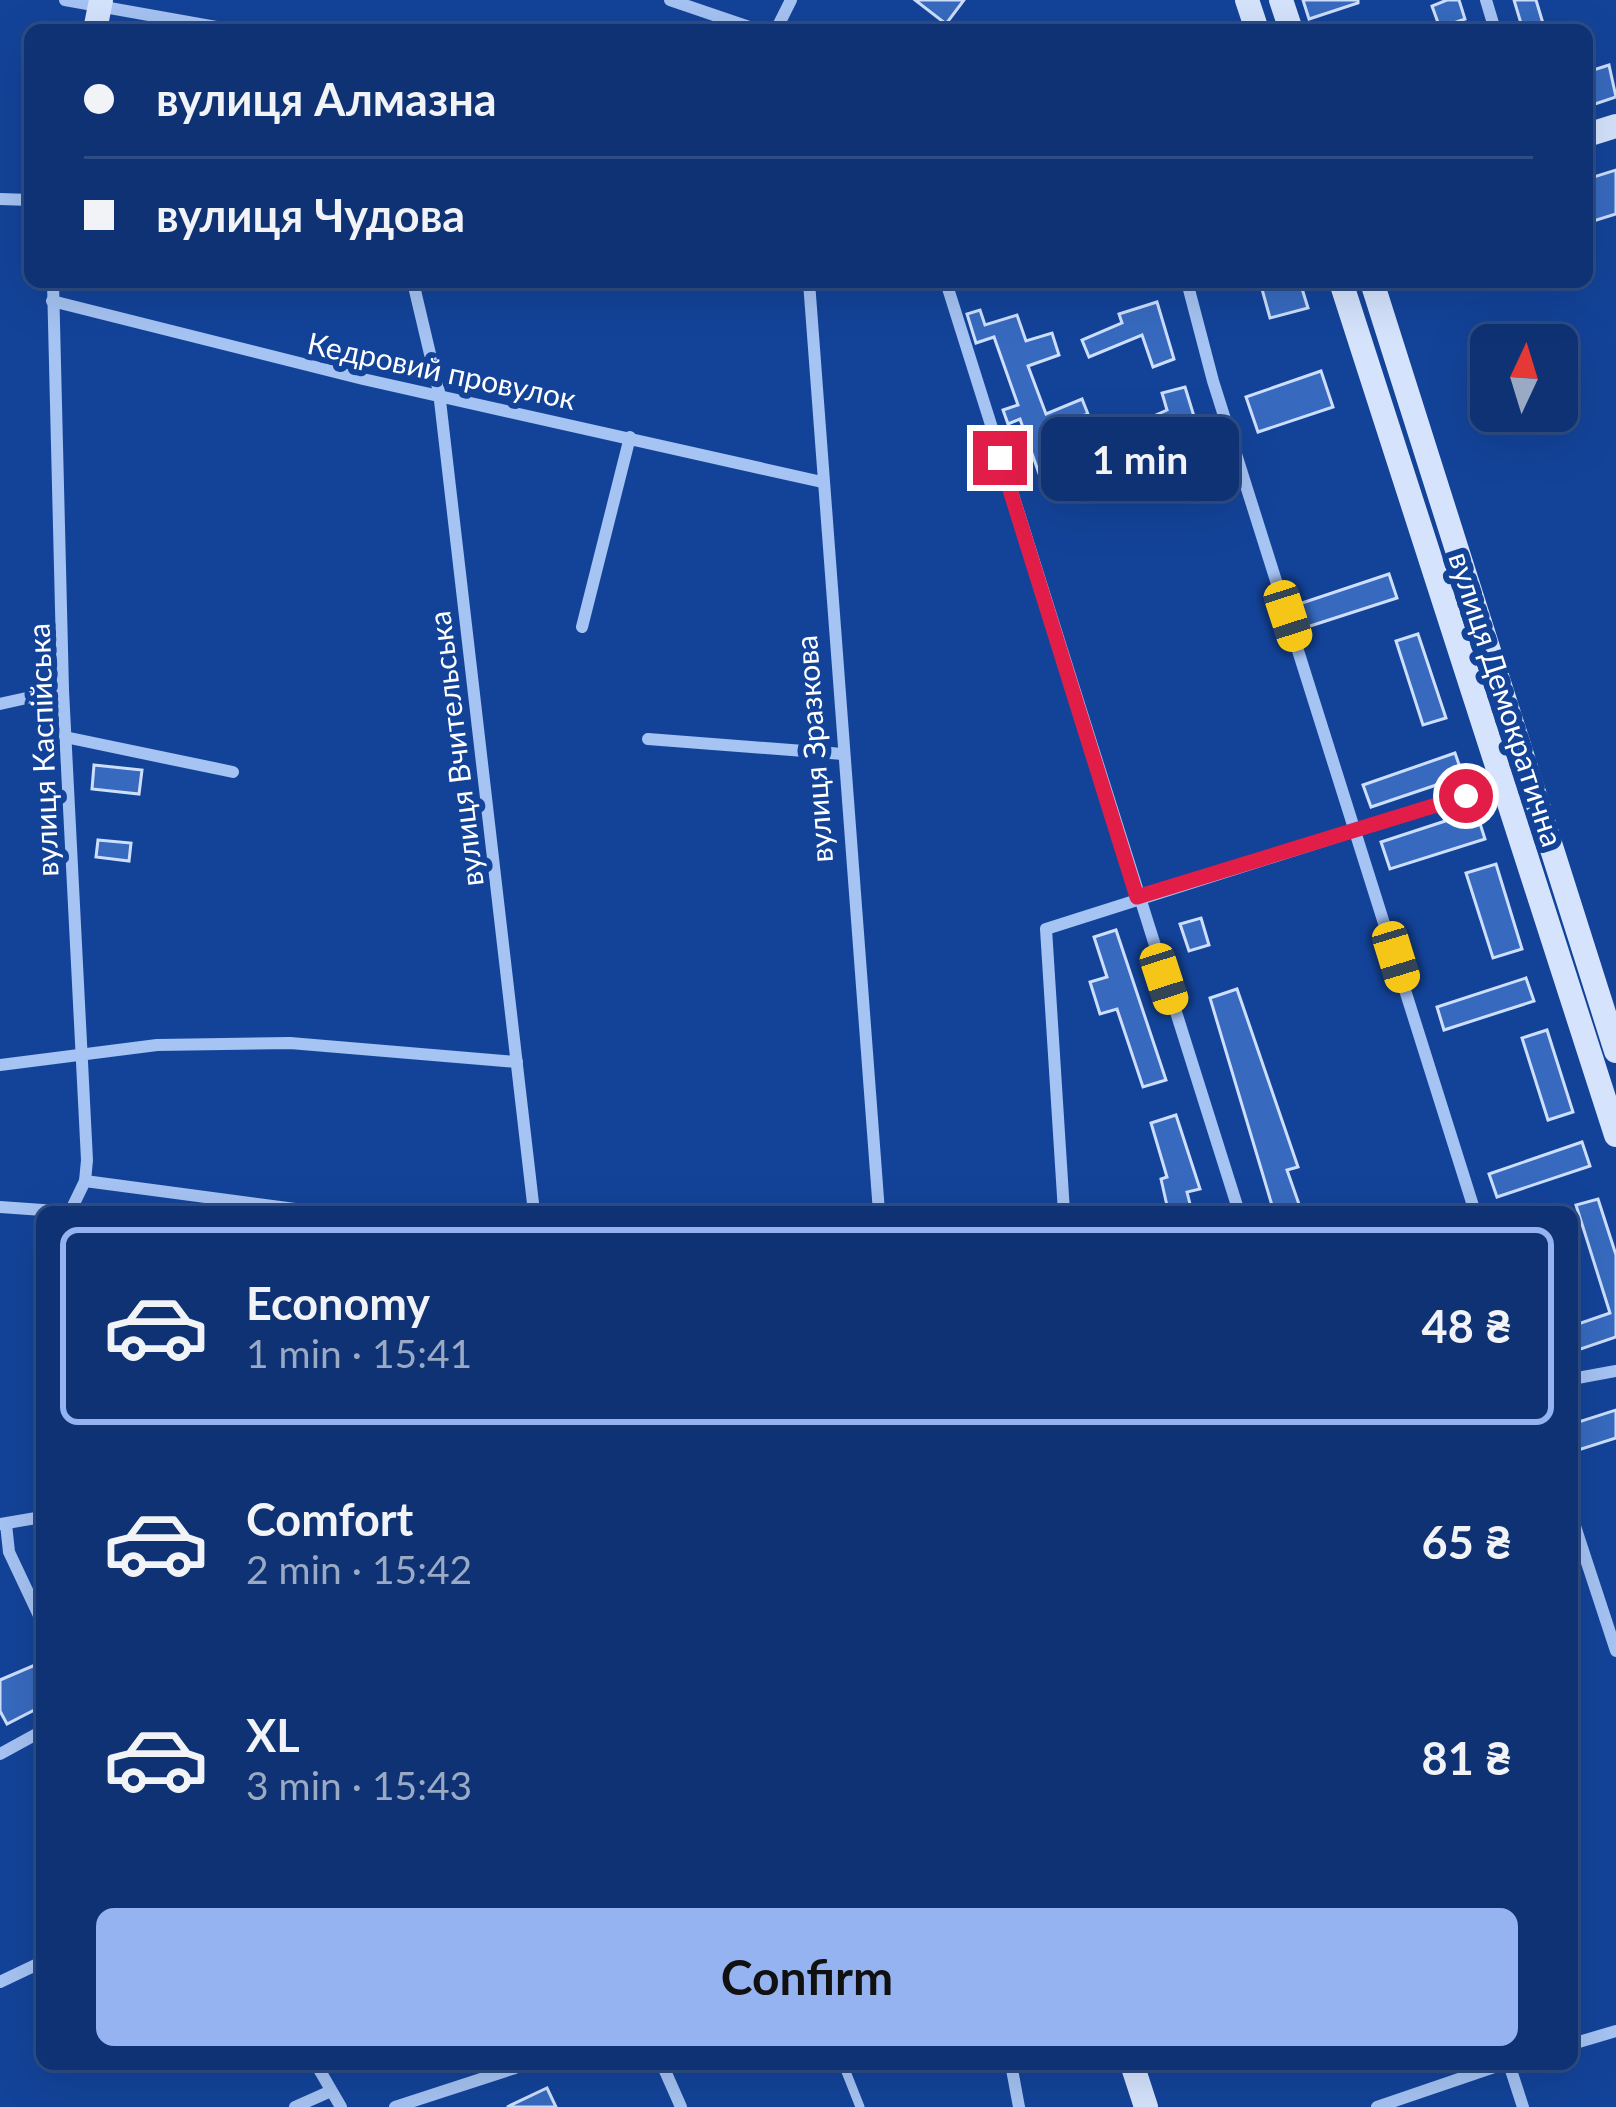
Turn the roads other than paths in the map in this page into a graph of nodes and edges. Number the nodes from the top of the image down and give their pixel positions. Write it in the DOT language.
graph roads {
  1 [pos="65,0"];
  2 [pos="670,0"];
  3 [pos="99,12"];
  4 [pos="188,24"];
  5 [pos="740,24"];
  6 [pos="53,288"];
  7 [pos="414,288"];
  8 [pos="809,288"];
  9 [pos="948,288"];
  10 [pos="1188,288"];
  11 [pos="1343,288"];
  12 [pos="1374,288"];
  13 [pos="52,301"];
  14 [pos="439,392"];
  15 [pos="630,437"];
  16 [pos="823,482"];
  17 [pos="582,627"];
  18 [pos="63,689"];
  19 [pos="0,704"];
  20 [pos="65,737"];
  21 [pos="648,739"];
  22 [pos="843,754"];
  23 [pos="232,772"];
  24 [pos="1503,784"];
  25 [pos="1357,829"];
  26 [pos="1137,897"];
  27 [pos="1616,1051"];
  28 [pos="79,1053"];
  29 [pos="518,1062"];
  30 [pos="0,1065"];
  31 [pos="1616,1135"];
  32 [pos="85,1181"];
  33 [pos="73,1206"];
  34 [pos="273,1206"];
  35 [pos="534,1206"];
  36 [pos="879,1206"];
  37 [pos="1064,1206"];
  38 [pos="1236,1206"];
  39 [pos="1473,1206"];
  40 [pos="0,1207"];
  41 [pos="36,1210"];
  42 [pos="1616,1371"];
  43 [pos="1578,1378"];
  44 [pos="36,1518"];
  45 [pos="3,1524"];
  46 [pos="1578,1535"];
  47 [pos="36,1609"];
  48 [pos="1616,1651"];
  49 [pos="36,1734"];
  50 [pos="0,1754"];
  51 [pos="36,1965"];
  52 [pos="0,1982"];
  53 [pos="1616,2031"];
  54 [pos="1578,2042"];
  55 [pos="319,2070"];
  56 [pos="509,2070"];
  57 [pos="665,2070"];
  58 [pos="846,2070"];
  59 [pos="1012,2070"];
  60 [pos="1134,2070"];
  61 [pos="1488,2070"];
  62 [pos="1508,2070"];
  63 [pos="331,2090"];
  64 [pos="295,2107"];
  65 [pos="341,2107"];
  66 [pos="395,2107"];
  67 [pos="681,2107"];
  68 [pos="860,2107"];
  69 [pos="1019,2107"];
  70 [pos="1146,2107"];
  71 [pos="1377,2107"];
  72 [pos="1523,2107"];
  1 -- 3 [label="street"];
  2 -- 5 [label="street"];
  3 -- 4 [label="street"];
  6 -- 13 [label="street, вулиця Каспійська"];
  7 -- 14 [label="street, вулиця Вчительська"];
  8 -- 16 [label="street, вулиця Зразкова"];
  9 -- 26 [label="street"];
  10 -- 25 [label="street"];
  11 -- 24 [label="street, вулиця Демократична"];
  12 -- 27 [label="street, вулиця Демократична"];
  13 -- 14 [label="street, Кедровий провулок"];
  13 -- 18 [label="street, вулиця Каспійська"];
  14 -- 15 [label="street, Кедровий провулок"];
  14 -- 29 [label="street, вулиця Вчительська"];
  15 -- 16 [label="street, Кедровий провулок"];
  15 -- 17 [label="street"];
  16 -- 22 [label="street, вулиця Зразкова"];
  18 -- 19 [label="street"];
  18 -- 20 [label="street, вулиця Каспійська"];
  20 -- 23 [label="street"];
  20 -- 28 [label="street, вулиця Каспійська"];
  21 -- 22 [label="street"];
  22 -- 36 [label="street, вулиця Зразкова"];
  24 -- 25 [label="street"];
  24 -- 31 [label="street, вулиця Демократична"];
  25 -- 26 [label="street"];
  25 -- 39 [label="street"];
  26 -- 37 [label="street"];
  26 -- 38 [label="street"];
  28 -- 29 [label="street"];
  28 -- 30 [label="street"];
  28 -- 32 [label="street, вулиця Каспійська"];
  29 -- 35 [label="street, вулиця Вчительська"];
  32 -- 33 [label="street, вулиця Каспійська"];
  32 -- 34 [label="street"];
  40 -- 41 [label="street"];
  42 -- 43 [label="street"];
  44 -- 45 [label="street"];
  45 -- 47 [label="street"];
  46 -- 48 [label="street"];
  49 -- 50 [label="street"];
  51 -- 52 [label="street"];
  53 -- 54 [label="street"];
  55 -- 63 [label="street"];
  56 -- 66 [label="street"];
  57 -- 67 [label="street"];
  58 -- 68 [label="lane"];
  59 -- 69 [label="street"];
  60 -- 70 [label="street"];
  61 -- 71 [label="street"];
  62 -- 72 [label="street"];
  63 -- 64 [label="street"];
  63 -- 65 [label="street"];
}
